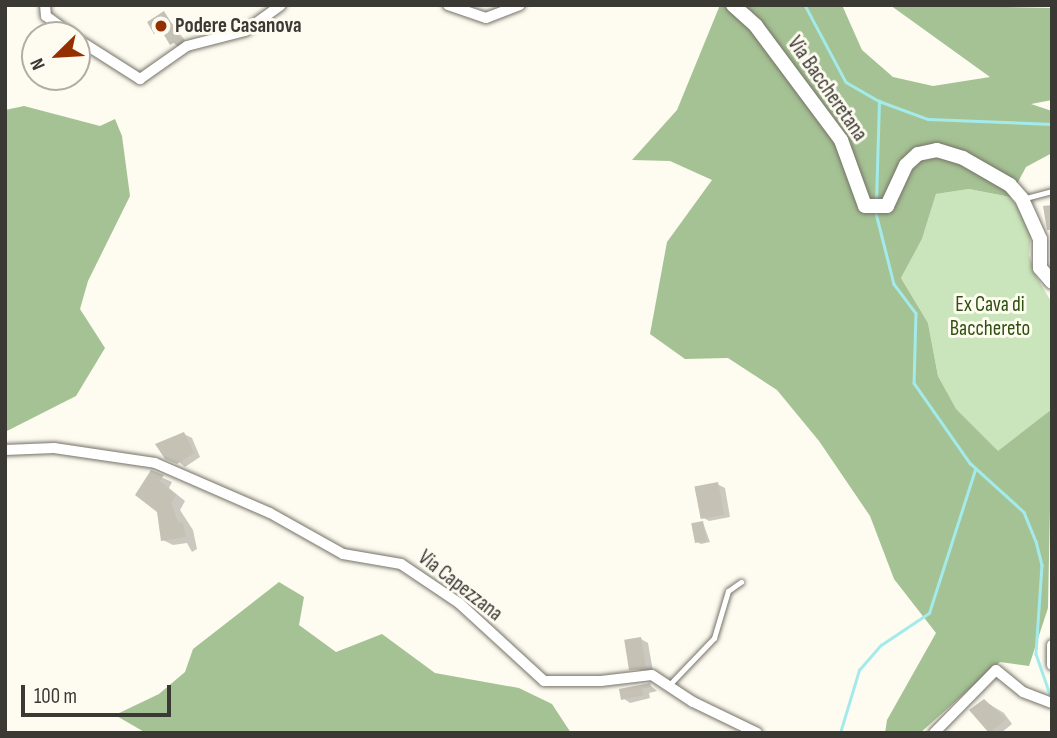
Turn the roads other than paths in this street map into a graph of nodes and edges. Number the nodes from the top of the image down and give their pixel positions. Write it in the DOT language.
graph roads {
  1 [pos="45,5"];
  2 [pos="281,5"];
  3 [pos="448,5"];
  4 [pos="520,5"];
  5 [pos="733,5"];
  6 [pos="53,21"];
  7 [pos="91,48"];
  8 [pos="1052,191"];
  9 [pos="1022,199"];
  10 [pos="1050,277"];
  11 [pos="5,450"];
  12 [pos="741,582"];
  13 [pos="1052,645"];
  14 [pos="1052,665"];
  15 [pos="670,684"];
  16 [pos="1052,703"];
  17 [pos="757,733"];
  18 [pos="934,733"];
  1 -- 6 [label="street"];
  2 -- 7 [label="street"];
  3 -- 4 [label="street"];
  5 -- 9 [label="street, Via Baccheretana"];
  8 -- 9 [label="lane"];
  9 -- 10 [label="street, Via Baccheretana"];
  11 -- 15 [label="street, Via Capezzana"];
  12 -- 15 [label="lane"];
  13 -- 14 [label="street"];
  15 -- 17 [label="street, Via Capezzana"];
  16 -- 18 [label="street"];
}
